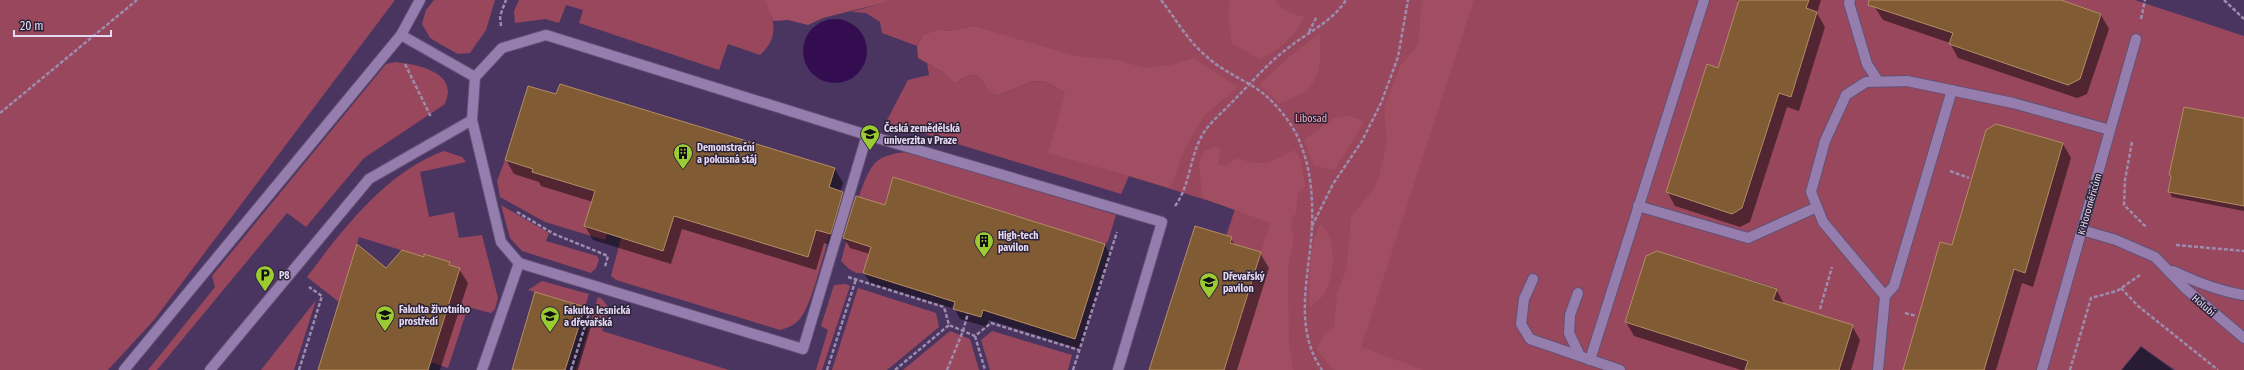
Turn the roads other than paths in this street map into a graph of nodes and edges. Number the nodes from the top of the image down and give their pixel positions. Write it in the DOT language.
graph roads {
  1 [pos="420,0"];
  2 [pos="1704,0"];
  3 [pos="1850,0"];
  4 [pos="401,35"];
  5 [pos="2136,39"];
  6 [pos="475,77"];
  7 [pos="1878,82"];
  8 [pos="1952,90"];
  9 [pos="472,120"];
  10 [pos="2110,130"];
  11 [pos="867,135"];
  12 [pos="1638,206"];
  13 [pos="1817,207"];
  14 [pos="2082,230"];
  15 [pos="519,263"];
  16 [pos="2168,268"];
  17 [pos="1533,279"];
  18 [pos="1578,293"];
  19 [pos="2244,295"];
  20 [pos="1885,296"];
  21 [pos="2244,338"];
  22 [pos="1580,356"];
  23 [pos="1590,360"];
  24 [pos="124,370"];
  25 [pos="210,370"];
  26 [pos="482,370"];
  27 [pos="1118,370"];
  28 [pos="1620,370"];
  29 [pos="1878,370"];
  30 [pos="2042,370"];
  1 -- 4 [label="street"];
  2 -- 12 [label="street"];
  3 -- 7 [label="street"];
  4 -- 6 [label="street"];
  4 -- 24 [label="street"];
  5 -- 10 [label="street, K Horoměřicům"];
  6 -- 9 [label="street"];
  6 -- 11 [label="street"];
  7 -- 8 [label="street"];
  7 -- 13 [label="street"];
  8 -- 10 [label="street"];
  8 -- 20 [label="street"];
  9 -- 15 [label="street"];
  9 -- 25 [label="street"];
  10 -- 14 [label="street, K Horoměřicům"];
  11 -- 15 [label="street"];
  11 -- 27 [label="street"];
  12 -- 13 [label="street"];
  12 -- 23 [label="street"];
  13 -- 20 [label="street"];
  14 -- 16 [label="street, Holubí"];
  14 -- 30 [label="street, K Horoměřicům"];
  15 -- 26 [label="street"];
  16 -- 19 [label="street, Holubí"];
  16 -- 21 [label="street, Holubí"];
  17 -- 22 [label="street"];
  18 -- 22 [label="street"];
  20 -- 29 [label="street"];
  22 -- 23 [label="street"];
  23 -- 28 [label="street"];
}
